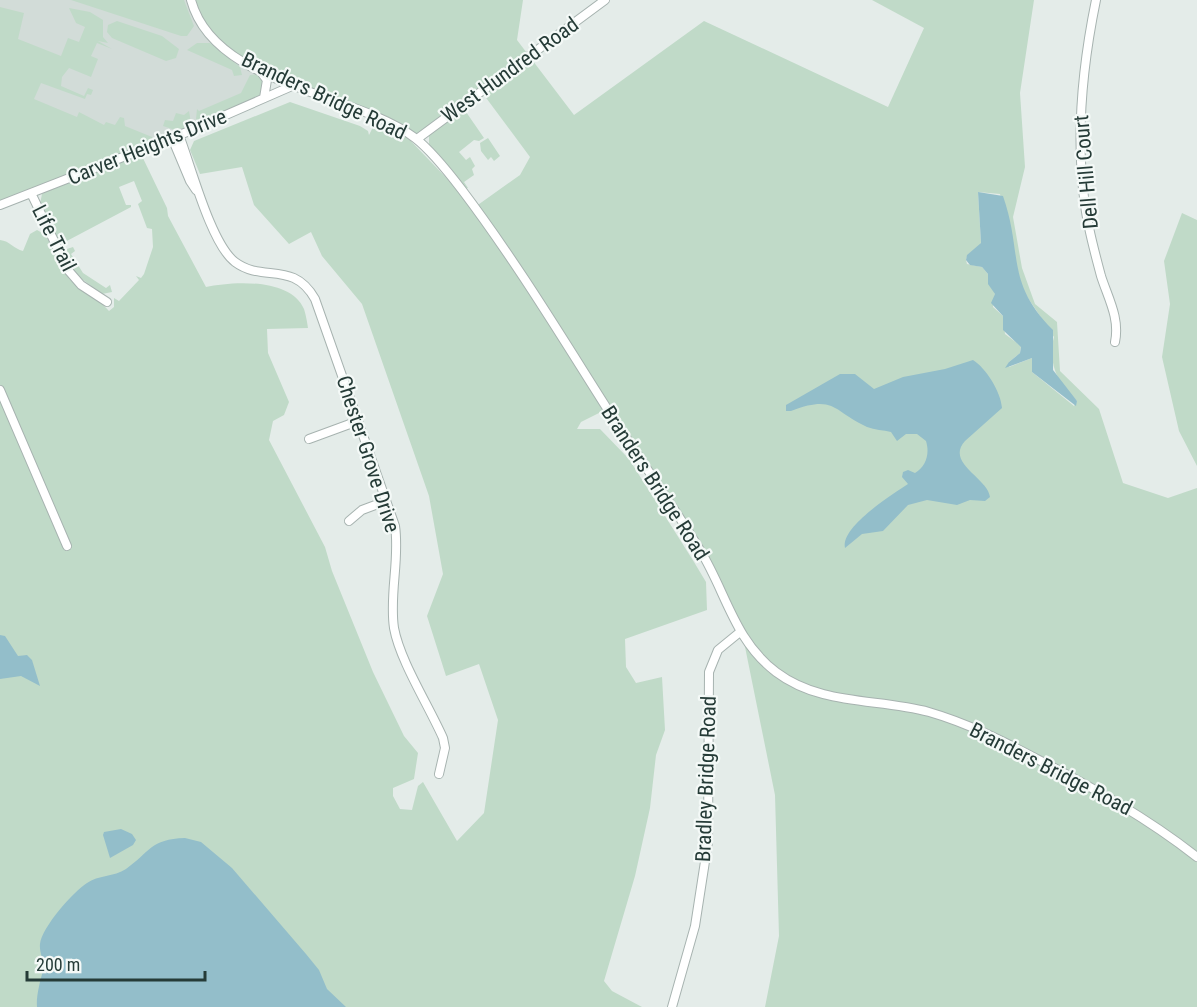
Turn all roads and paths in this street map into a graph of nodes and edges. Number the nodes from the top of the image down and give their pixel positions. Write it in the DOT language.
graph roads {
  1 [pos="191,0"];
  2 [pos="605,0"];
  3 [pos="1096,0"];
  4 [pos="260,70"];
  5 [pos="292,86"];
  6 [pos="264,98"];
  7 [pos="176,137"];
  8 [pos="417,139"];
  9 [pos="32,193"];
  10 [pos="0,205"];
  11 [pos="107,302"];
  12 [pos="1115,342"];
  13 [pos="0,390"];
  14 [pos="358,422"];
  15 [pos="309,439"];
  16 [pos="386,501"];
  17 [pos="349,521"];
  18 [pos="67,546"];
  19 [pos="740,632"];
  20 [pos="439,774"];
  21 [pos="1197,857"];
  22 [pos="672,1007"];
  1 -- 4 [label="street, Branders Bridge Road"];
  2 -- 8 [label="street, West Hundred Road"];
  3 -- 12 [label="street, Dell Hill Court"];
  4 -- 5 [label="street, Branders Bridge Road"];
  4 -- 6 [label="street"];
  5 -- 6 [label="street, Carver Heights Drive"];
  5 -- 8 [label="street, Branders Bridge Road"];
  6 -- 7 [label="street, Carver Heights Drive"];
  7 -- 9 [label="street, Carver Heights Drive"];
  7 -- 14 [label="street, Chester Grove Drive"];
  8 -- 19 [label="street, Branders Bridge Road"];
  9 -- 10 [label="street, Carver Heights Drive"];
  9 -- 11 [label="street, Life Trail"];
  13 -- 18 [label="street"];
  14 -- 15 [label="street"];
  14 -- 16 [label="street, Chester Grove Drive"];
  16 -- 17 [label="street"];
  16 -- 20 [label="street, Chester Grove Drive"];
  19 -- 21 [label="street, Branders Bridge Road"];
  19 -- 22 [label="street, Bradley Bridge Road"];
}
